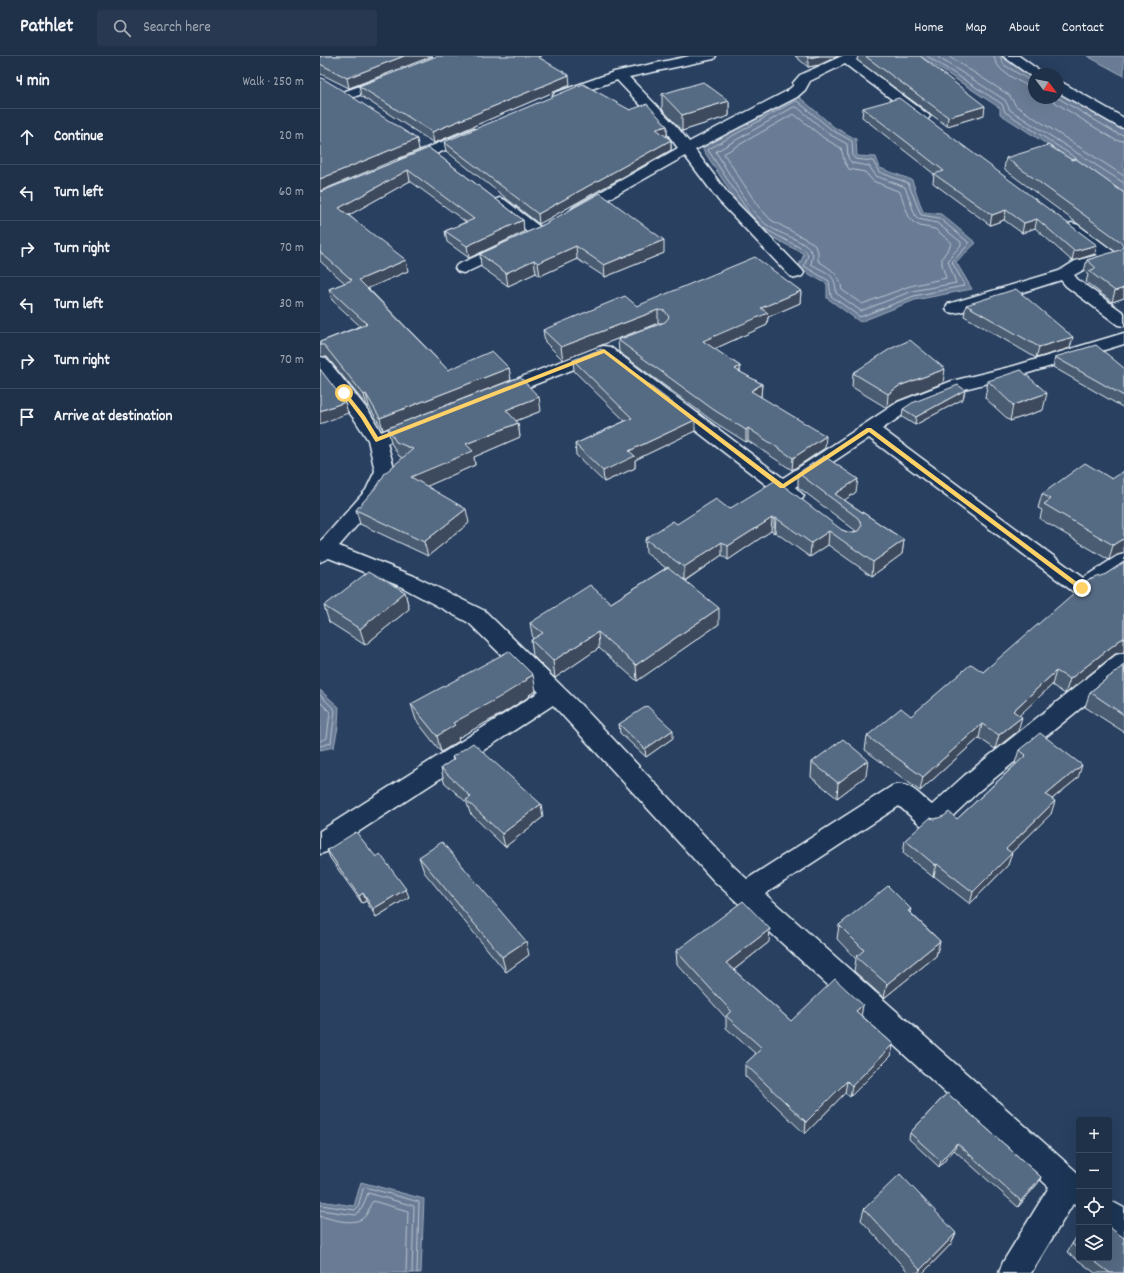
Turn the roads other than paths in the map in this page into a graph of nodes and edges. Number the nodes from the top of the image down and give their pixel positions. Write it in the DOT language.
graph roads {
  1 [pos="709,56"];
  2 [pos="1010,56"];
  3 [pos="850,57"];
  4 [pos="1028,68"];
  5 [pos="398,75"];
  6 [pos="619,76"];
  7 [pos="1064,89"];
  8 [pos="550,101"];
  9 [pos="361,103"];
  10 [pos="1124,124"];
  11 [pos="936,126"];
  12 [pos="488,127"];
  13 [pos="419,142"];
  14 [pos="687,149"];
  15 [pos="432,150"];
  16 [pos="444,160"];
  17 [pos="389,169"];
  18 [pos="488,194"];
  19 [pos="565,218"];
  20 [pos="1061,220"];
  21 [pos="552,226"];
  22 [pos="538,233"];
  23 [pos="1118,256"];
  24 [pos="463,268"];
  25 [pos="796,273"];
  26 [pos="1065,274"];
  27 [pos="954,308"];
  28 [pos="1124,321"];
  29 [pos="1124,338"];
  30 [pos="624,343"];
  31 [pos="604,351"];
  32 [pos="320,362"];
  33 [pos="481,399"];
  34 [pos="432,418"];
  35 [pos="869,430"];
  36 [pos="376,440"];
  37 [pos="782,487"];
  38 [pos="806,505"];
  39 [pos="323,552"];
  40 [pos="1124,561"];
  41 [pos="1124,661"];
  42 [pos="555,693"];
  43 [pos="320,844"];
  44 [pos="746,893"];
  45 [pos="1074,1188"];
  46 [pos="1112,1217"];
  47 [pos="1124,1226"];
  48 [pos="1014,1273"];
  1 -- 6 [label="street"];
  2 -- 4 [label="street"];
  3 -- 11 [label="street"];
  3 -- 14 [label="street"];
  5 -- 9 [label="street"];
  6 -- 8 [label="street"];
  6 -- 14 [label="street"];
  7 -- 10 [label="street"];
  12 -- 15 [label="street"];
  13 -- 15 [label="street"];
  14 -- 19 [label="street"];
  14 -- 25 [label="street"];
  15 -- 16 [label="street"];
  15 -- 17 [label="street"];
  18 -- 22 [label="street"];
  20 -- 23 [label="street"];
  21 -- 22 [label="street"];
  22 -- 24 [label="street"];
  23 -- 26 [label="street"];
  26 -- 27 [label="street"];
  26 -- 28 [label="street"];
  29 -- 35 [label="street"];
  30 -- 31 [label="street"];
  31 -- 33 [label="street"];
  31 -- 37 [label="street"];
  32 -- 36 [label="street"];
  34 -- 36 [label="street"];
  35 -- 37 [label="street"];
  35 -- 40 [label="street"];
  36 -- 39 [label="street"];
  37 -- 38 [label="street"];
  39 -- 42 [label="street"];
  41 -- 44 [label="street"];
  42 -- 43 [label="street"];
  42 -- 44 [label="street"];
  44 -- 45 [label="street"];
  45 -- 48 [label="street"];
  46 -- 47 [label="street"];
}
